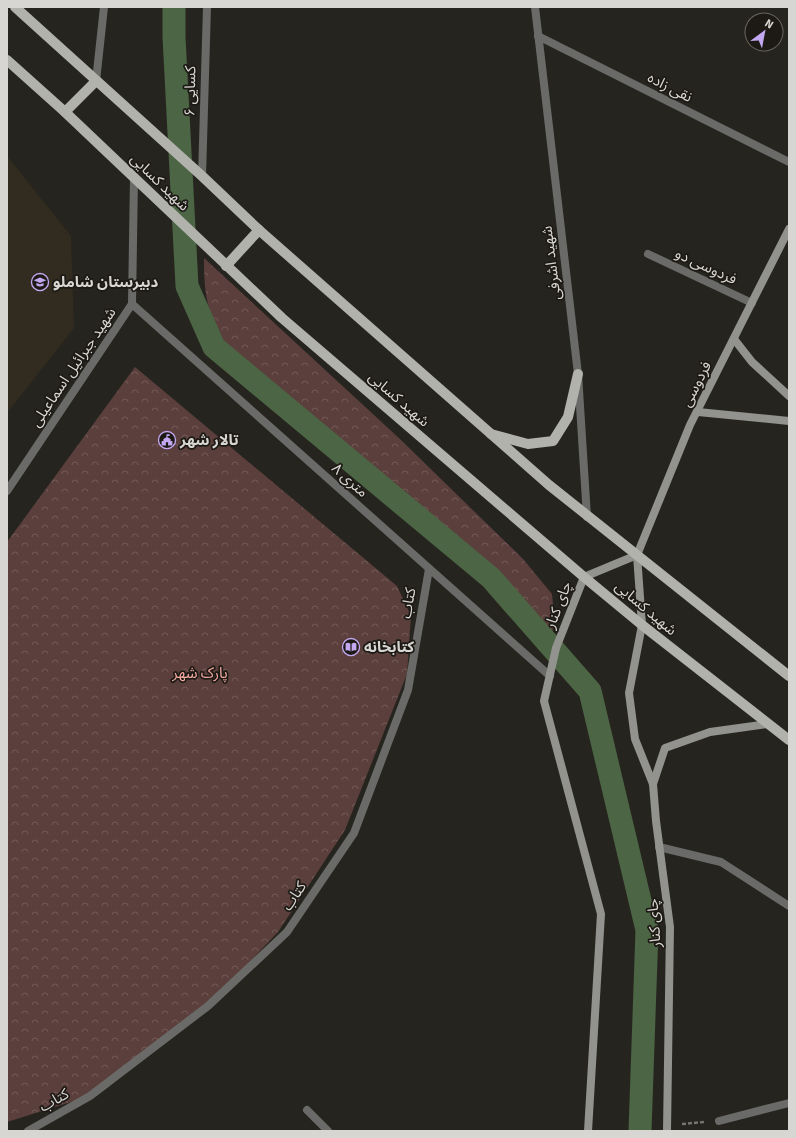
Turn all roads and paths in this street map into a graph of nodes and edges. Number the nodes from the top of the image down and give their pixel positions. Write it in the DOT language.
graph roads {
  1 [pos="15,7"];
  2 [pos="104,7"];
  3 [pos="206,7"];
  4 [pos="535,7"];
  5 [pos="538,36"];
  6 [pos="7,60"];
  7 [pos="96,81"];
  8 [pos="65,112"];
  9 [pos="789,162"];
  10 [pos="202,176"];
  11 [pos="134,178"];
  12 [pos="789,229"];
  13 [pos="259,230"];
  14 [pos="648,254"];
  15 [pos="226,266"];
  16 [pos="752,303"];
  17 [pos="132,304"];
  18 [pos="734,339"];
  19 [pos="578,374"];
  20 [pos="789,396"];
  21 [pos="698,412"];
  22 [pos="789,421"];
  23 [pos="489,434"];
  24 [pos="7,491"];
  25 [pos="587,517"];
  26 [pos="637,554"];
  27 [pos="428,569"];
  28 [pos="584,577"];
  29 [pos="642,625"];
  30 [pos="550,676"];
  31 [pos="789,676"];
  32 [pos="767,724"];
  33 [pos="789,740"];
  34 [pos="653,784"];
  35 [pos="659,847"];
  36 [pos="789,906"];
  37 [pos="789,1104"];
  38 [pos="307,1110"];
  39 [pos="720,1121"];
  40 [pos="667,1128"];
  41 [pos="28,1131"];
  42 [pos="328,1131"];
  43 [pos="588,1131"];
  1 -- 7 [label="main road"];
  2 -- 7 [label="street"];
  3 -- 10 [label="street, کسایی ۶"];
  4 -- 5 [label="street, شهید اشرفی"];
  5 -- 9 [label="street, نقی زاده"];
  5 -- 19 [label="street, شهید اشرفی"];
  6 -- 8 [label="main road, شهید کسایی"];
  7 -- 8 [label="main road"];
  7 -- 10 [label="main road"];
  8 -- 11 [label="main road, شهید کسایی"];
  10 -- 13 [label="main road"];
  11 -- 15 [label="main road, شهید کسایی"];
  11 -- 17 [label="street, شهید جبرائیل اسماعیلی"];
  12 -- 16 [label="street, فردوسی"];
  13 -- 15 [label="main road"];
  13 -- 23 [label="main road"];
  14 -- 16 [label="street, فردوسی دو"];
  15 -- 28 [label="main road, شهید کسایی"];
  16 -- 18 [label="street, فردوسی"];
  17 -- 24 [label="street, شهید جبرائیل اسماعیلی"];
  17 -- 27 [label="street, ۸ متری"];
  18 -- 20 [label="street"];
  18 -- 21 [label="street, فردوسی"];
  19 -- 23 [label="main road"];
  19 -- 25 [label="street, شهید اشرفی"];
  21 -- 22 [label="street"];
  21 -- 26 [label="street, فردوسی"];
  23 -- 25 [label="main road"];
  25 -- 26 [label="main road"];
  26 -- 28 [label="street, چای کنار"];
  26 -- 29 [label="street, چای کنار"];
  26 -- 31 [label="main road"];
  27 -- 30 [label="street, ۸ متری"];
  27 -- 41 [label="street, کتاب"];
  28 -- 29 [label="main road, شهید کسایی"];
  28 -- 30 [label="street, چای کنار"];
  29 -- 32 [label="main road, شهید کسایی"];
  29 -- 34 [label="street, چای کنار"];
  30 -- 43 [label="street, چای کنار"];
  32 -- 33 [label="main road, شهید کسایی"];
  32 -- 34 [label="street"];
  34 -- 35 [label="street, چای کنار"];
  35 -- 36 [label="street"];
  35 -- 40 [label="street, چای کنار"];
  37 -- 39 [label="street"];
  38 -- 42 [label="street"];
  39 -- 40 [label="path"];
}
